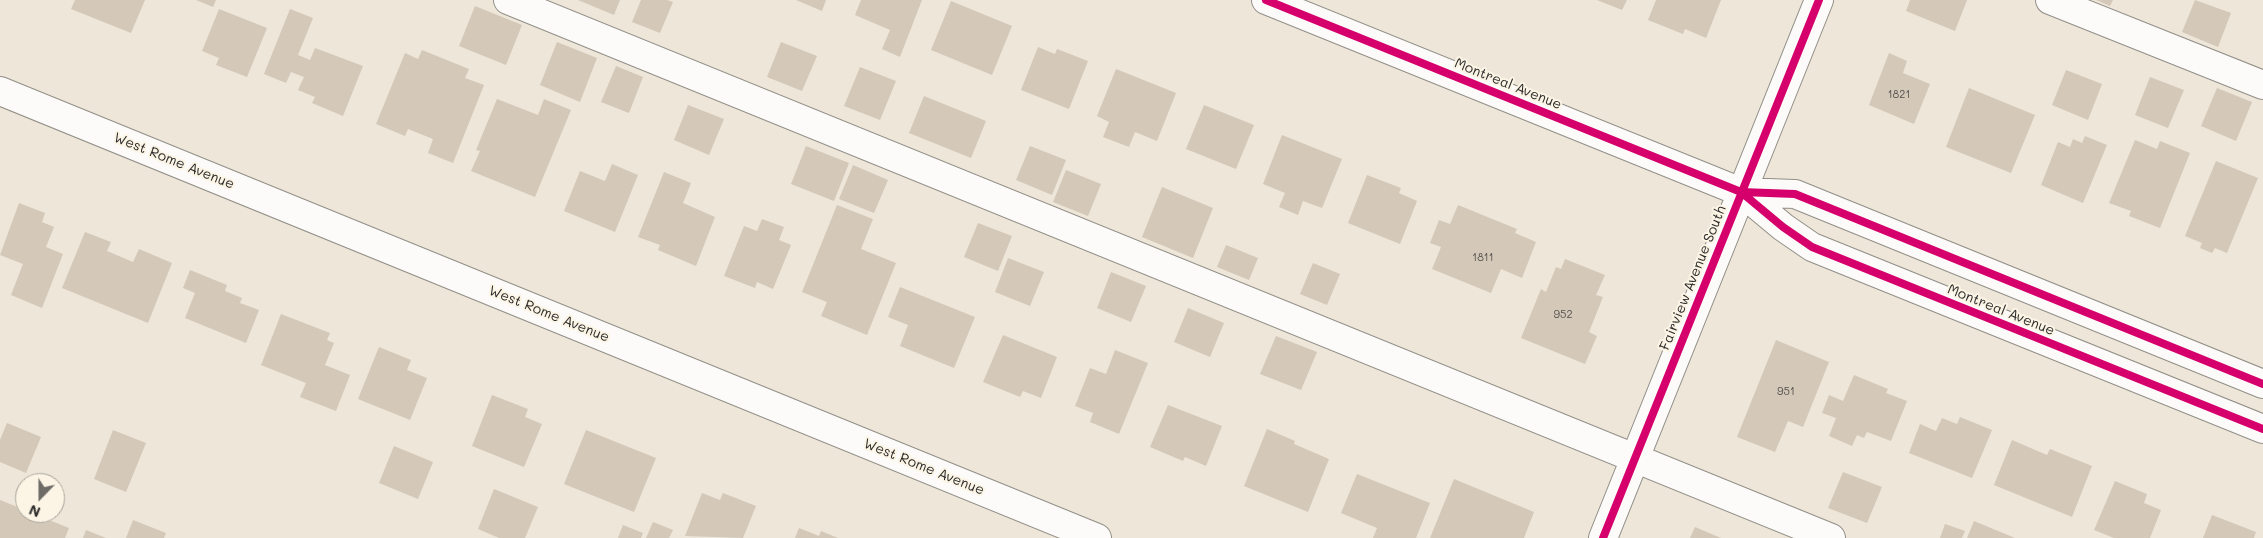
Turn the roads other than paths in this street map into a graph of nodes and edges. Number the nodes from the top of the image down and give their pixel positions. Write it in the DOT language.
graph roads {
  1 [pos="508,0"];
  2 [pos="1266,0"];
  3 [pos="1819,0"];
  4 [pos="2050,0"];
  5 [pos="2263,85"];
  6 [pos="0,91"];
  7 [pos="1742,192"];
  8 [pos="2263,384"];
  9 [pos="2263,429"];
  10 [pos="1634,458"];
  11 [pos="1097,538"];
  12 [pos="1603,538"];
  13 [pos="1831,538"];
  1 -- 10 [label="street"];
  2 -- 7 [label="street, Montreal Avenue"];
  3 -- 7 [label="street, Fairview Avenue South"];
  4 -- 5 [label="street"];
  6 -- 11 [label="street, West Rome Avenue"];
  7 -- 8 [label="street, Montreal Avenue"];
  7 -- 9 [label="street, Montreal Avenue"];
  7 -- 10 [label="street, Fairview Avenue South"];
  10 -- 12 [label="street, Fairview Avenue South"];
  10 -- 13 [label="street"];
}
